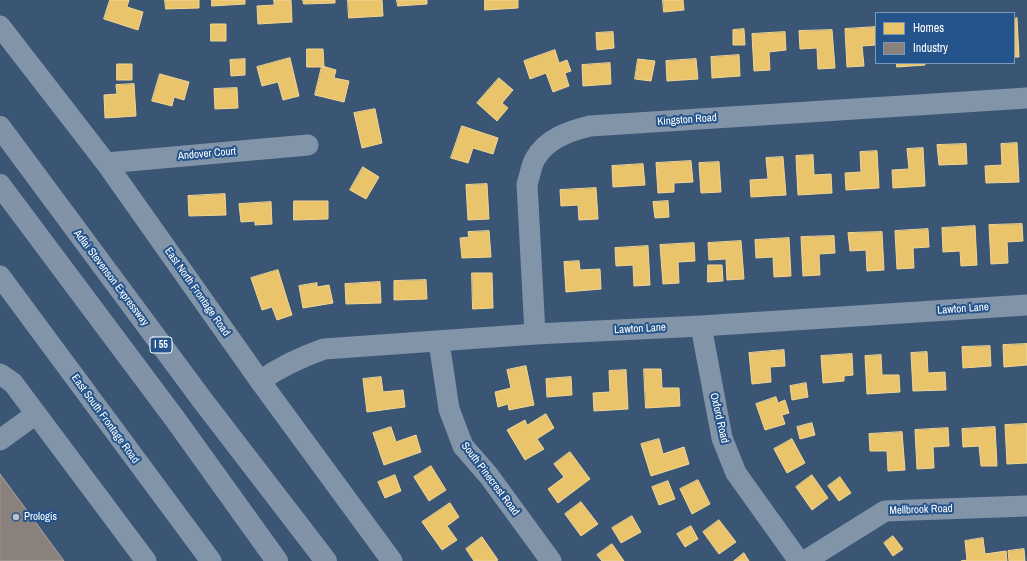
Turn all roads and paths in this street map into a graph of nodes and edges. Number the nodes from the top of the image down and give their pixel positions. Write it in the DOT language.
graph roads {
  1 [pos="0,26"];
  2 [pos="1027,98"];
  3 [pos="0,127"];
  4 [pos="308,145"];
  5 [pos="106,164"];
  6 [pos="0,185"];
  7 [pos="0,276"];
  8 [pos="1027,305"];
  9 [pos="701,326"];
  10 [pos="535,334"];
  11 [pos="439,342"];
  12 [pos="0,374"];
  13 [pos="260,381"];
  14 [pos="36,414"];
  15 [pos="0,440"];
  16 [pos="1027,506"];
  17 [pos="146,561"];
  18 [pos="211,561"];
  19 [pos="277,561"];
  20 [pos="326,561"];
  21 [pos="392,561"];
  22 [pos="551,561"];
  23 [pos="799,561"];
  24 [pos="805,561"];
  1 -- 5 [label="street, East North Frontage Road"];
  2 -- 10 [label="street, Kingston Road"];
  3 -- 20 [label="highway, Adlai Stevenson Expressway / I 55"];
  4 -- 5 [label="street, Andover Court"];
  5 -- 13 [label="street, East North Frontage Road"];
  6 -- 19 [label="highway"];
  7 -- 18 [label="street, East South Frontage Road"];
  8 -- 9 [label="street, Lawton Lane"];
  9 -- 10 [label="street, Lawton Lane"];
  9 -- 23 [label="street, Oxford Road"];
  10 -- 11 [label="street, Lawton Lane"];
  11 -- 13 [label="street, Lawton Lane"];
  11 -- 22 [label="street, South Pinecrest Road"];
  12 -- 14 [label="street"];
  13 -- 21 [label="street, East North Frontage Road"];
  14 -- 15 [label="street"];
  14 -- 17 [label="street"];
  16 -- 24 [label="street, Mellbrook Road"];
}
